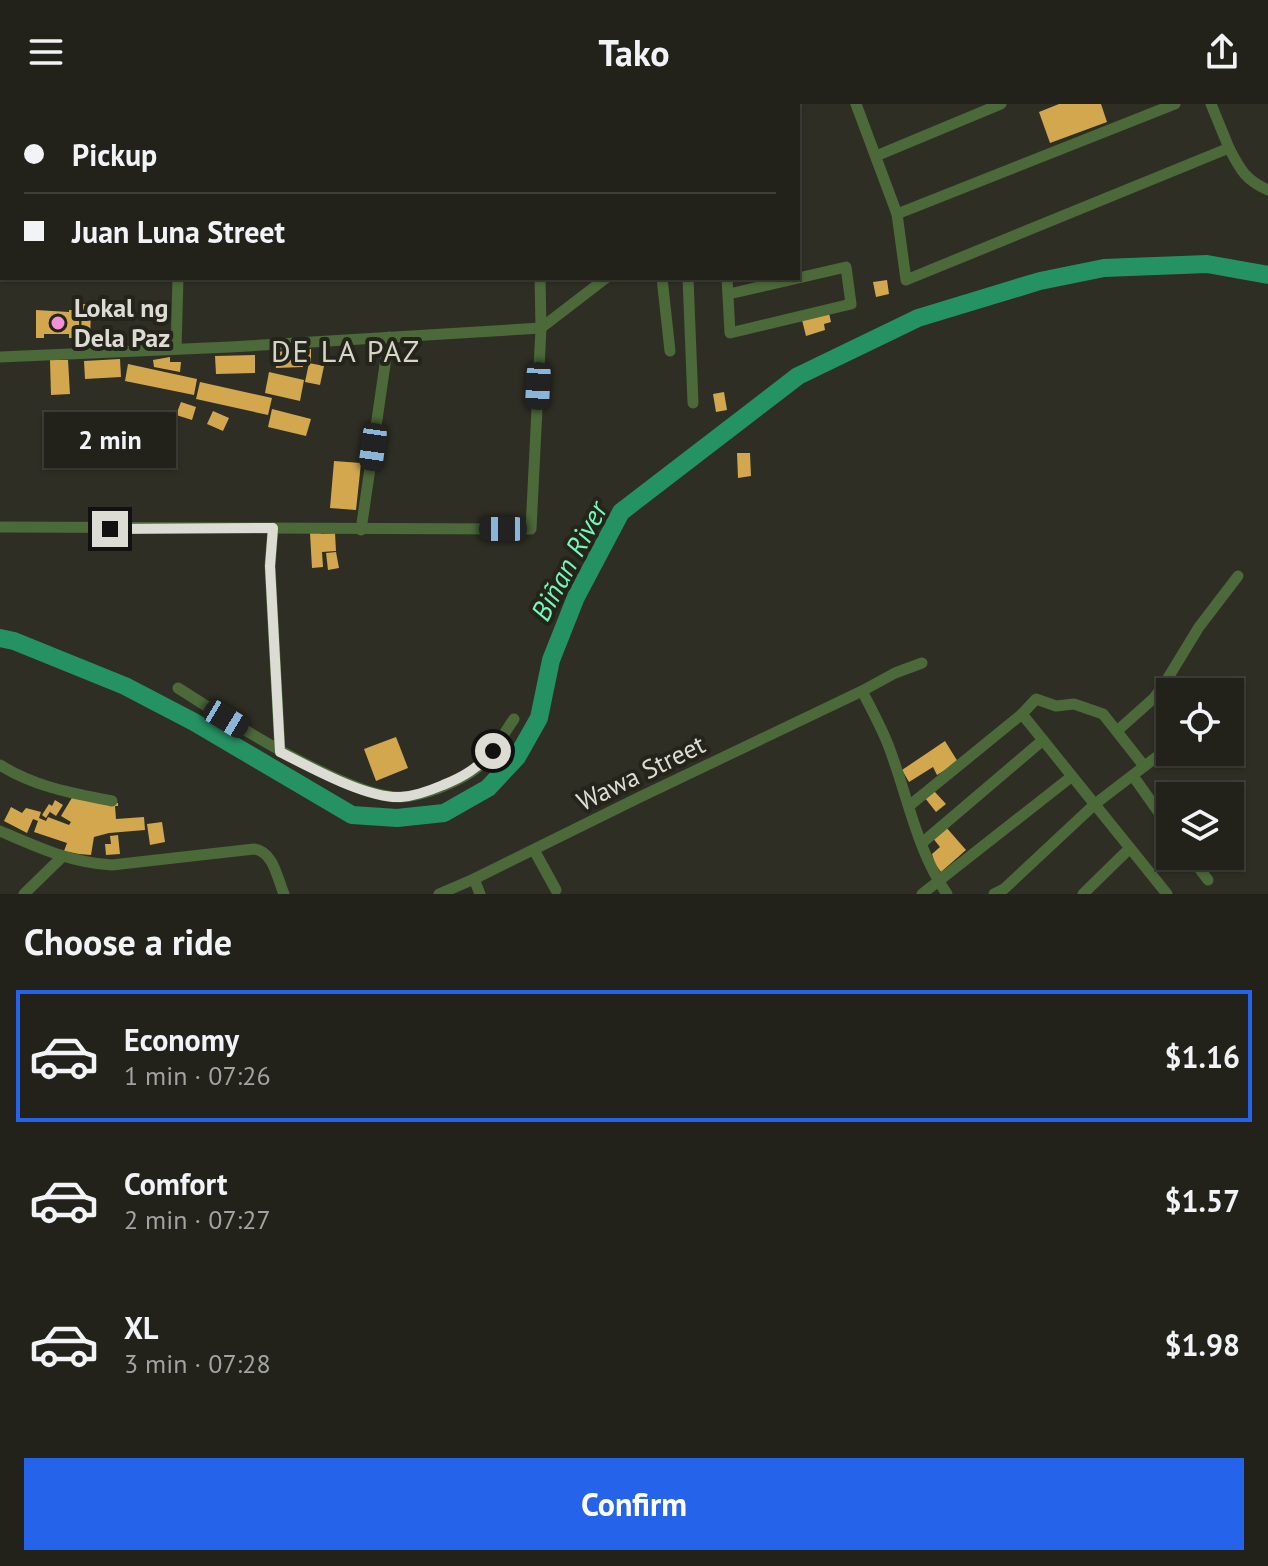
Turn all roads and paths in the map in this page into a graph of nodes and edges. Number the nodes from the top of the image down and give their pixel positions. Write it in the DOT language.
graph roads {
  1 [pos="856,104"];
  2 [pos="1001,104"];
  3 [pos="1175,104"];
  4 [pos="1211,104"];
  5 [pos="1229,148"];
  6 [pos="876,156"];
  7 [pos="1268,190"];
  8 [pos="897,214"];
  9 [pos="800,278"];
  10 [pos="178,280"];
  11 [pos="540,280"];
  12 [pos="603,280"];
  13 [pos="662,280"];
  14 [pos="688,280"];
  15 [pos="727,280"];
  16 [pos="790,280"];
  17 [pos="729,294"];
  18 [pos="541,328"];
  19 [pos="389,337"];
  20 [pos="176,349"];
  21 [pos="670,351"];
  22 [pos="0,357"];
  23 [pos="693,403"];
  24 [pos="0,527"];
  25 [pos="273,528"];
  26 [pos="361,530"];
  27 [pos="1238,576"];
  28 [pos="922,663"];
  29 [pos="178,688"];
  30 [pos="862,691"];
  31 [pos="1022,714"];
  32 [pos="514,719"];
  33 [pos="1117,731"];
  34 [pos="1043,740"];
  35 [pos="280,752"];
  36 [pos="1156,757"];
  37 [pos="0,765"];
  38 [pos="1144,766"];
  39 [pos="1133,776"];
  40 [pos="1071,777"];
  41 [pos="112,801"];
  42 [pos="1095,804"];
  43 [pos="909,806"];
  44 [pos="1156,808"];
  45 [pos="2,834"];
  46 [pos="922,843"];
  47 [pos="1130,848"];
  48 [pos="534,850"];
  49 [pos="62,857"];
  50 [pos="1200,870"];
  51 [pos="474,879"];
  52 [pos="1208,880"];
  53 [pos="938,881"];
  54 [pos="556,890"];
  55 [pos="24,894"];
  56 [pos="284,894"];
  57 [pos="439,894"];
  58 [pos="480,894"];
  59 [pos="922,894"];
  60 [pos="947,894"];
  61 [pos="994,894"];
  62 [pos="1083,894"];
  63 [pos="1167,894"];
  1 -- 6 [label="street"];
  2 -- 6 [label="street"];
  3 -- 8 [label="street"];
  4 -- 5 [label="street"];
  5 -- 7 [label="street"];
  5 -- 8 [label="street"];
  6 -- 8 [label="street"];
  9 -- 17 [label="street"];
  10 -- 20 [label="street"];
  11 -- 18 [label="street"];
  12 -- 18 [label="street"];
  13 -- 21 [label="street"];
  14 -- 23 [label="street"];
  15 -- 17 [label="street"];
  16 -- 17 [label="street"];
  18 -- 19 [label="street"];
  18 -- 26 [label="street"];
  19 -- 20 [label="street"];
  19 -- 26 [label="street"];
  20 -- 22 [label="street"];
  24 -- 25 [label="street"];
  25 -- 26 [label="street"];
  25 -- 35 [label="street"];
  27 -- 33 [label="street"];
  28 -- 30 [label="street, Wawa Street"];
  29 -- 35 [label="street"];
  30 -- 43 [label="street"];
  30 -- 48 [label="street, Wawa Street"];
  31 -- 33 [label="street"];
  31 -- 34 [label="street"];
  31 -- 43 [label="street"];
  32 -- 35 [label="street"];
  33 -- 38 [label="street"];
  34 -- 40 [label="street"];
  34 -- 46 [label="street"];
  36 -- 38 [label="street"];
  37 -- 41 [label="street"];
  38 -- 39 [label="street"];
  39 -- 42 [label="street"];
  39 -- 44 [label="street"];
  40 -- 42 [label="street"];
  40 -- 53 [label="street"];
  42 -- 47 [label="street"];
  42 -- 61 [label="street"];
  43 -- 46 [label="street"];
  45 -- 49 [label="street"];
  46 -- 53 [label="street"];
  47 -- 62 [label="street"];
  47 -- 63 [label="street"];
  48 -- 51 [label="street, Wawa Street"];
  48 -- 54 [label="street"];
  49 -- 55 [label="street"];
  49 -- 56 [label="street"];
  50 -- 52 [label="street"];
  51 -- 57 [label="street, Wawa Street"];
  51 -- 58 [label="street"];
  53 -- 59 [label="street"];
  53 -- 60 [label="street"];
}
